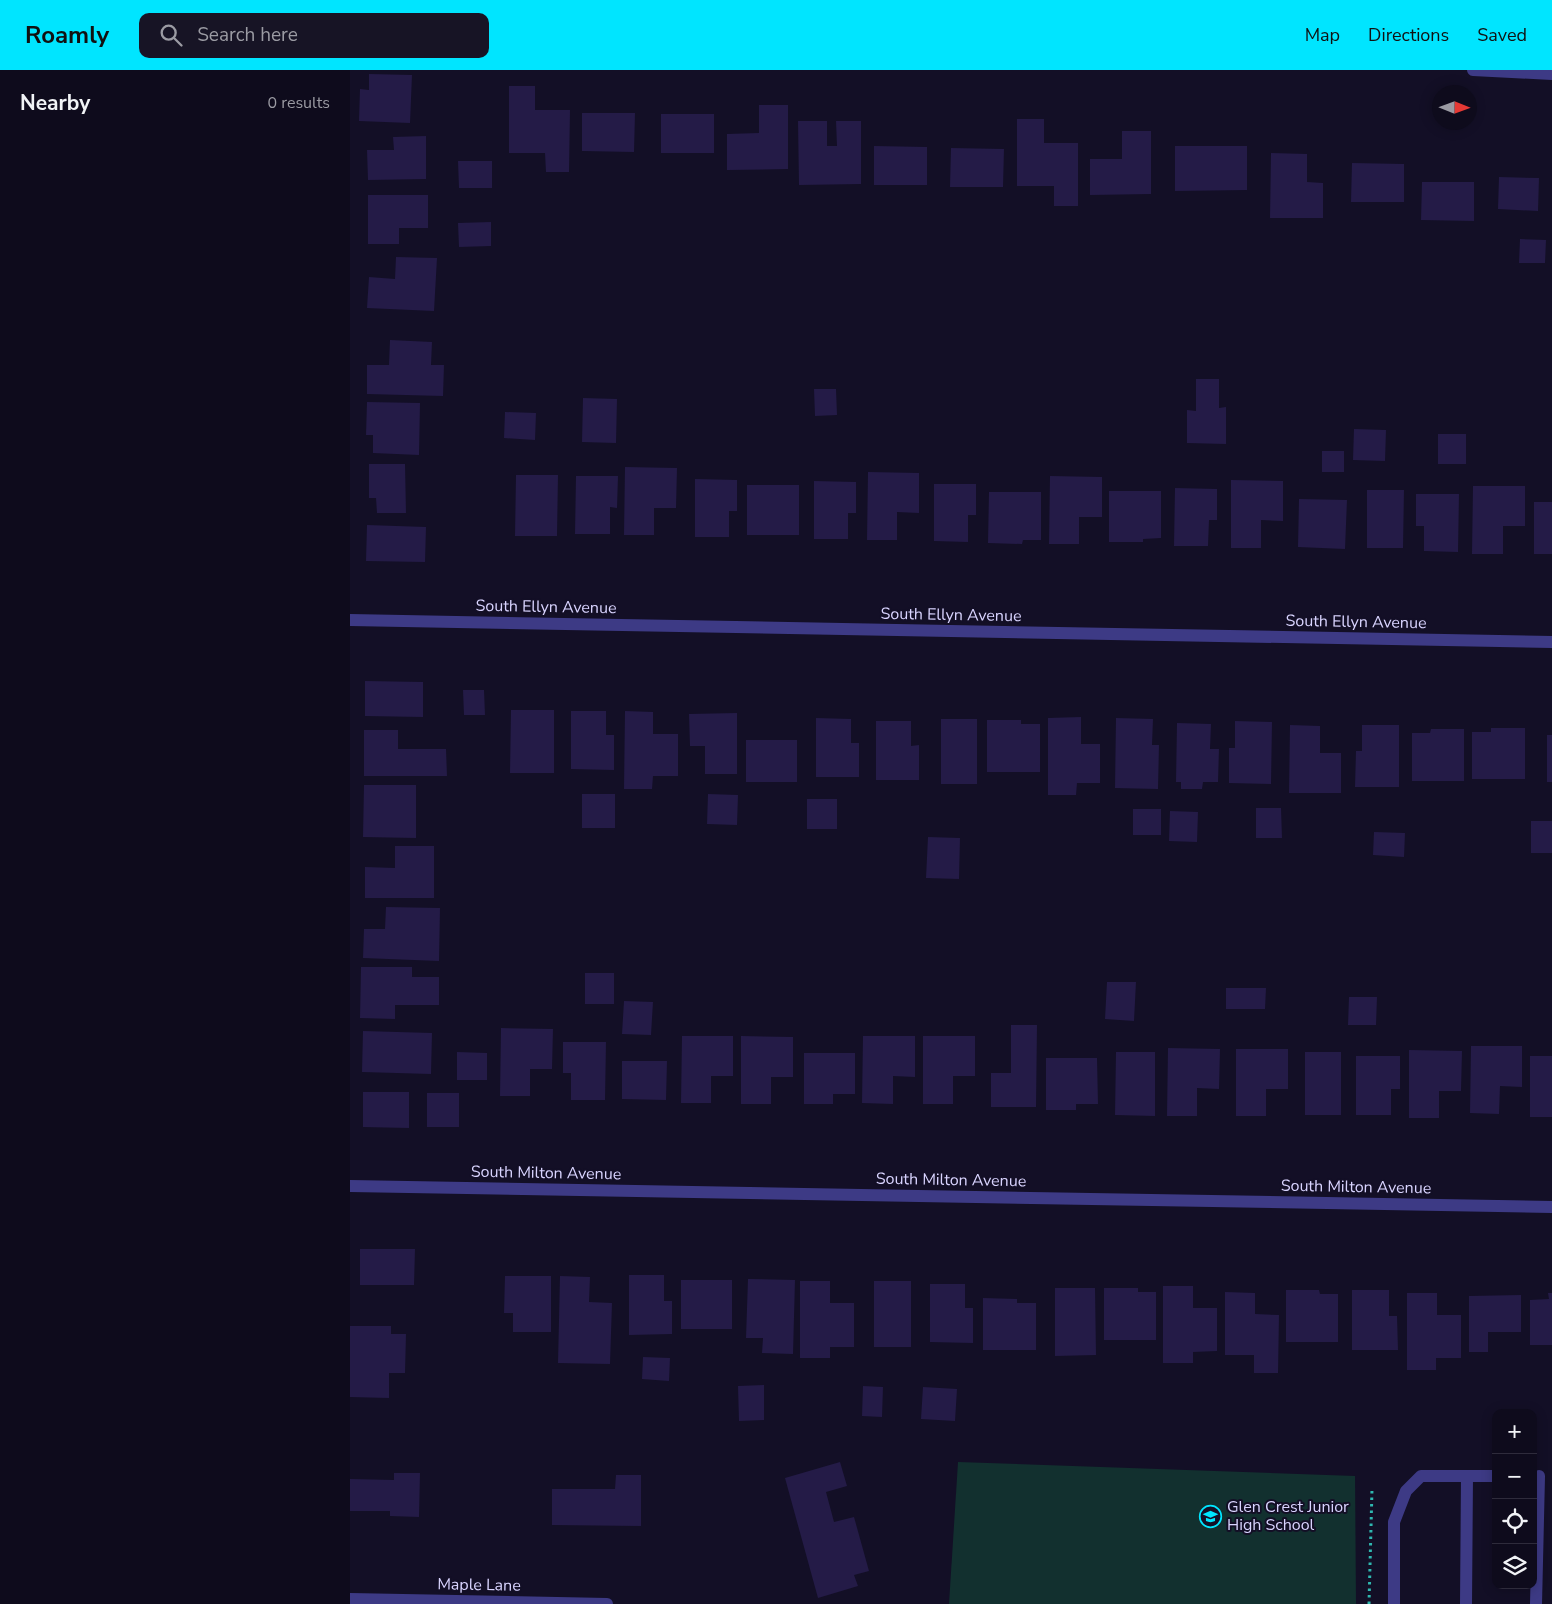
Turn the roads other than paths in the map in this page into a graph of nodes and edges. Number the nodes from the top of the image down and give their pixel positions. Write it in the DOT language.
graph roads {
  1 [pos="1472,70"];
  2 [pos="1552,74"];
  3 [pos="350,620"];
  4 [pos="1552,642"];
  5 [pos="350,1186"];
  6 [pos="1552,1207"];
  7 [pos="1466,1476"];
  8 [pos="1492,1476"];
  9 [pos="1541,1476"];
  10 [pos="350,1599"];
  11 [pos="607,1604"];
  12 [pos="1394,1604"];
  13 [pos="1466,1604"];
  14 [pos="1536,1604"];
  1 -- 2 [label="street"];
  3 -- 4 [label="street, South Ellyn Avenue"];
  5 -- 6 [label="street, South Milton Avenue"];
  7 -- 8 [label="street"];
  7 -- 12 [label="street"];
  7 -- 13 [label="street"];
  9 -- 14 [label="street"];
  10 -- 11 [label="street, Maple Lane"];
}
